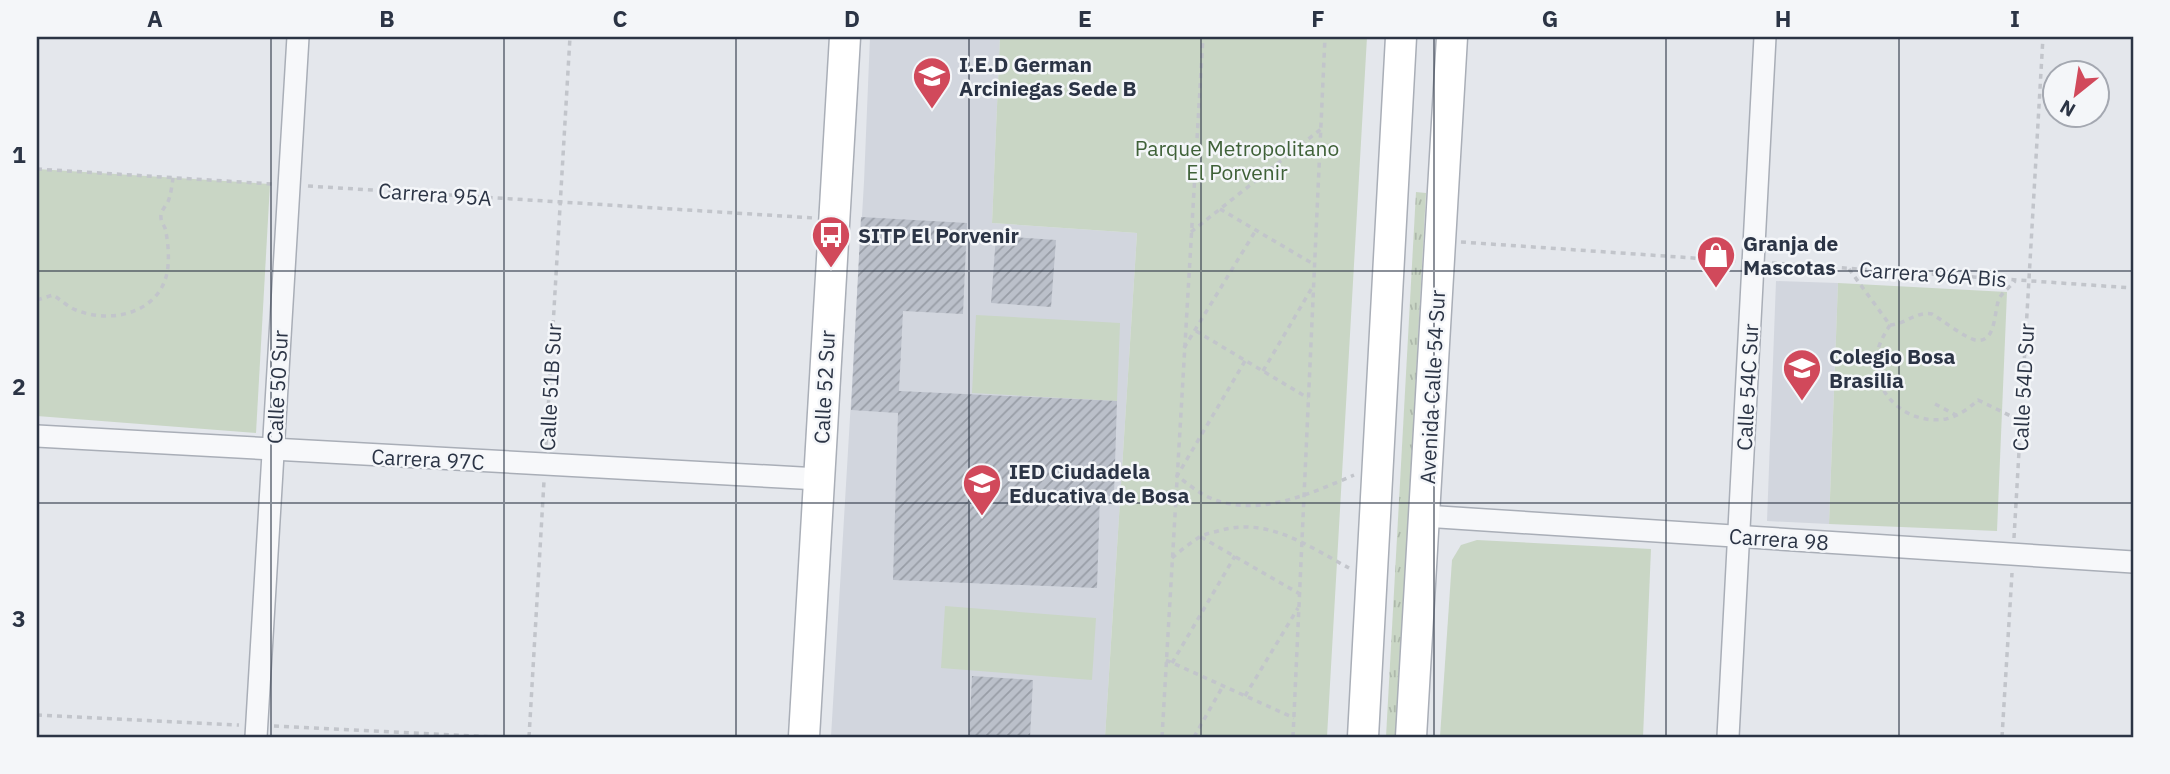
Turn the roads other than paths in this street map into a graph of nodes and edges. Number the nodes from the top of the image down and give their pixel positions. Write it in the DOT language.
graph roads {
  1 [pos="298,37"];
  2 [pos="845,37"];
  3 [pos="1401,37"];
  4 [pos="1452,37"];
  5 [pos="1765,37"];
  6 [pos="37,436"];
  7 [pos="273,450"];
  8 [pos="819,479"];
  9 [pos="1424,516"];
  10 [pos="1738,537"];
  11 [pos="2133,562"];
  12 [pos="257,737"];
  13 [pos="804,737"];
  14 [pos="1363,737"];
  15 [pos="1411,737"];
  16 [pos="1728,737"];
  1 -- 7 [label="street, Calle 50 Sur"];
  2 -- 8 [label="street, Calle 52 Sur"];
  3 -- 14 [label="street"];
  4 -- 9 [label="street, Avenida Calle 54 Sur"];
  5 -- 10 [label="street, Calle 54C Sur"];
  6 -- 7 [label="street, Carrera 97C"];
  7 -- 8 [label="street, Carrera 97C"];
  7 -- 12 [label="street, Calle 50 Sur"];
  8 -- 13 [label="street, Calle 52 Sur"];
  9 -- 10 [label="street, Carrera 98"];
  9 -- 15 [label="street, Avenida Calle 54 Sur"];
  10 -- 11 [label="street, Carrera 98"];
  10 -- 16 [label="street, Calle 54C Sur"];
}
